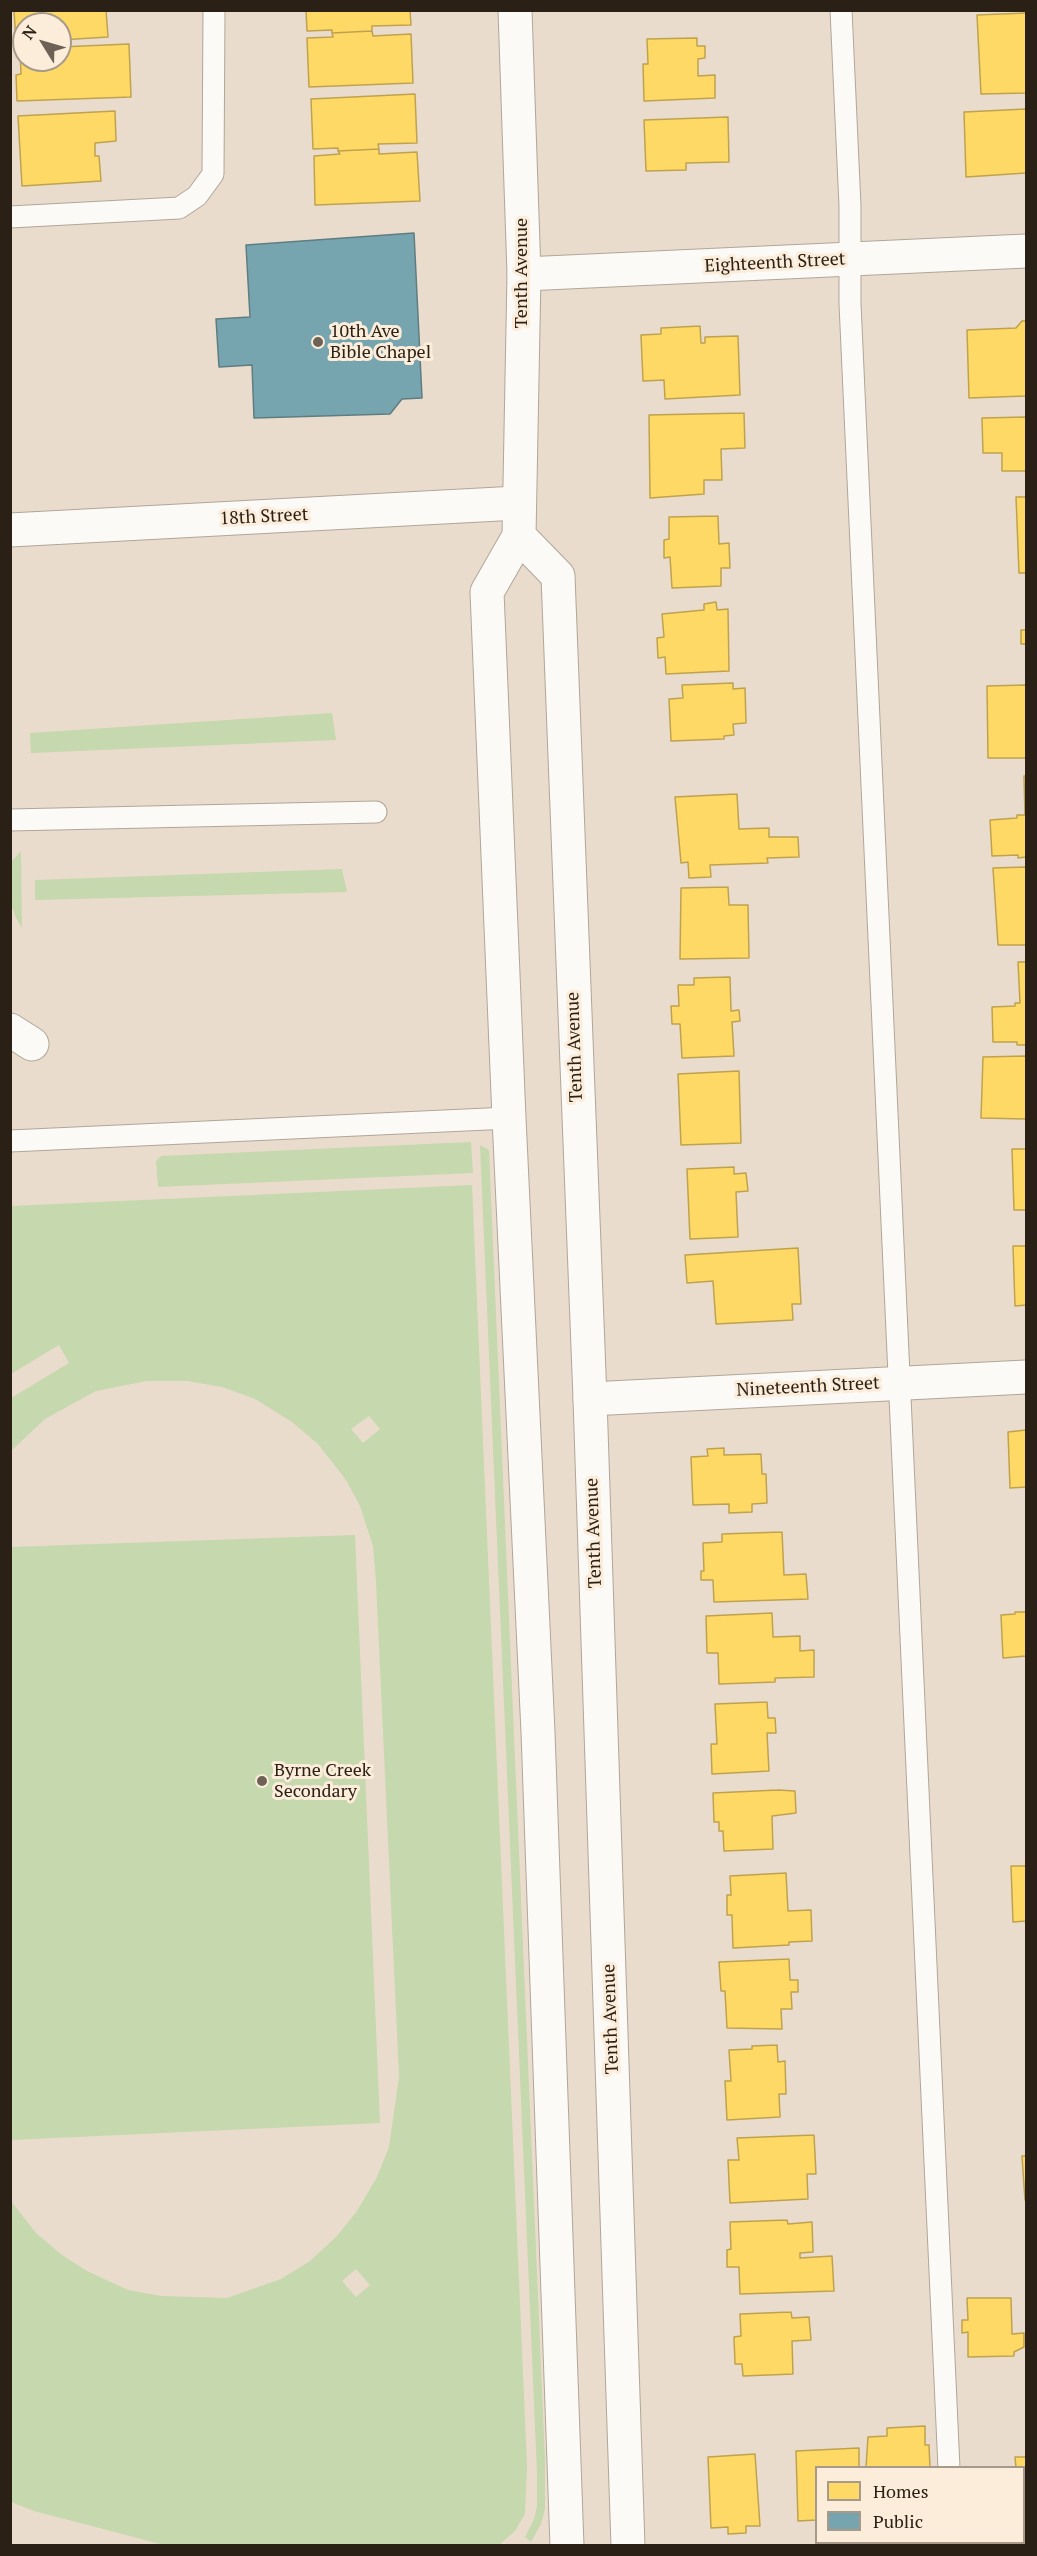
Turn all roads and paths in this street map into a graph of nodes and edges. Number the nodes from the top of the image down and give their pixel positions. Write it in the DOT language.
graph roads {
  1 [pos="214,10"];
  2 [pos="515,10"];
  3 [pos="841,10"];
  4 [pos="10,218"];
  5 [pos="1026,251"];
  6 [pos="850,259"];
  7 [pos="524,274"];
  8 [pos="518,503"];
  9 [pos="10,530"];
  10 [pos="519,536"];
  11 [pos="375,812"];
  12 [pos="10,820"];
  13 [pos="509,1118"];
  14 [pos="10,1141"];
  15 [pos="1026,1377"];
  16 [pos="900,1383"];
  17 [pos="590,1399"];
  18 [pos="949,2466"];
  19 [pos="567,2546"];
  20 [pos="628,2546"];
  1 -- 4 [label="lane"];
  2 -- 7 [label="main road, Tenth Avenue"];
  3 -- 6 [label="lane"];
  5 -- 6 [label="main road, Eighteenth Street"];
  6 -- 7 [label="main road, Eighteenth Street"];
  6 -- 16 [label="lane"];
  7 -- 8 [label="main road, Tenth Avenue"];
  8 -- 9 [label="main road, 18th Street"];
  8 -- 10 [label="main road, Tenth Avenue"];
  10 -- 13 [label="main road"];
  10 -- 17 [label="main road, Tenth Avenue"];
  11 -- 12 [label="lane"];
  13 -- 14 [label="lane"];
  13 -- 19 [label="main road"];
  15 -- 16 [label="main road, Nineteenth Street"];
  16 -- 17 [label="main road, Nineteenth Street"];
  16 -- 18 [label="lane"];
  17 -- 20 [label="main road, Tenth Avenue"];
}
